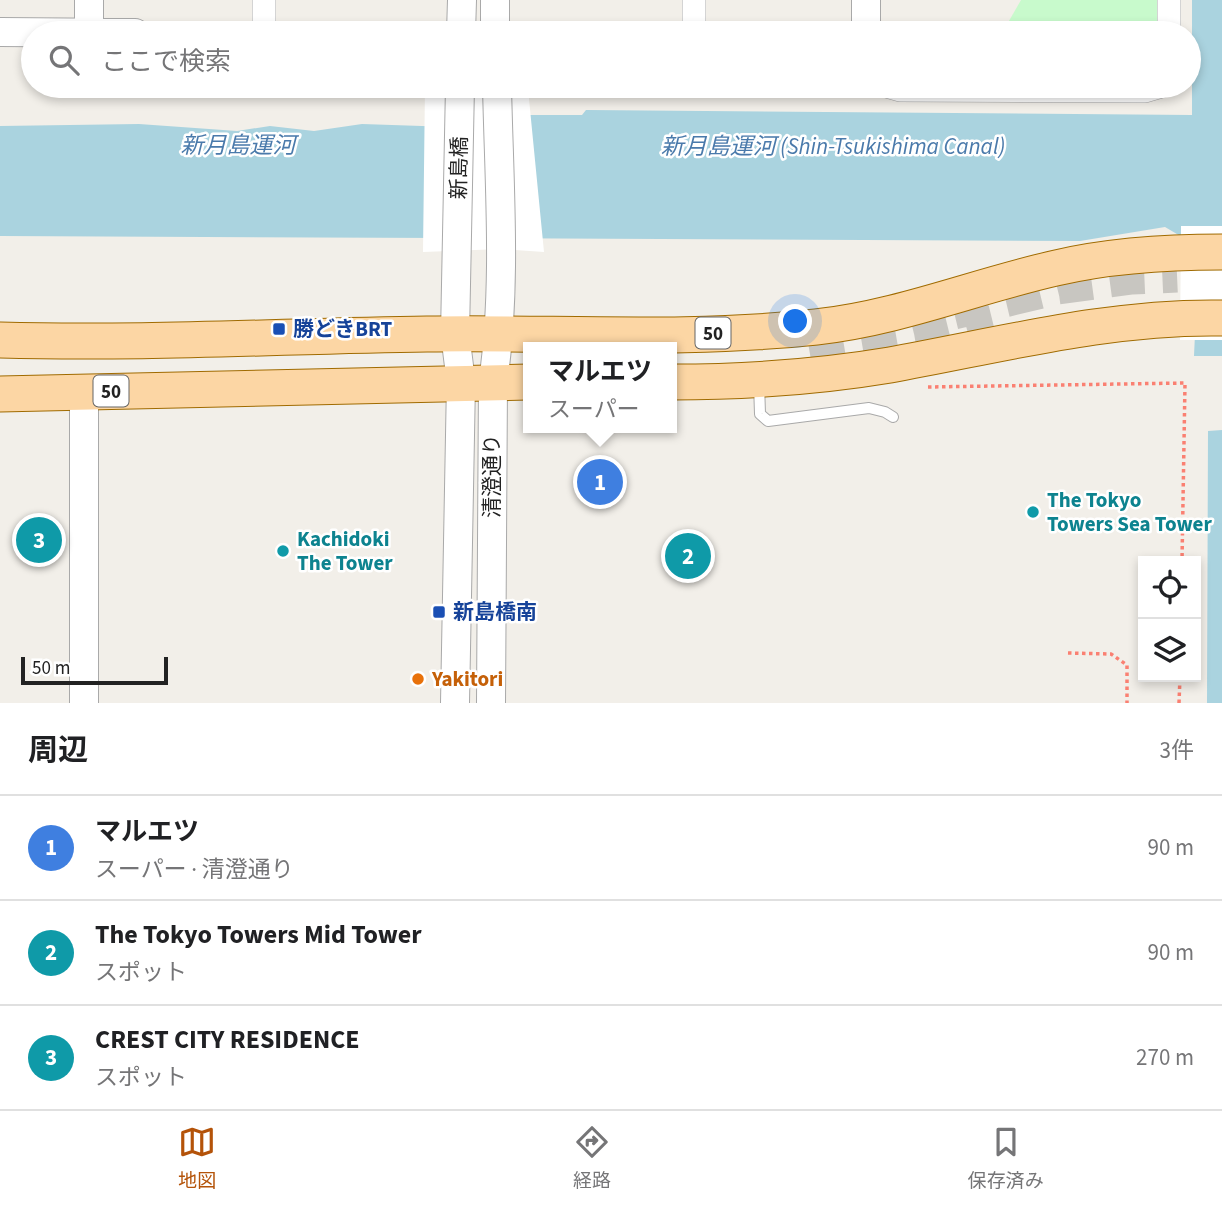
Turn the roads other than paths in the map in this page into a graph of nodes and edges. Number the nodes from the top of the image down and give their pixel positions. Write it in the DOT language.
graph roads {
  1 [pos="89,0"];
  2 [pos="264,0"];
  3 [pos="462,0"];
  4 [pos="495,0"];
  5 [pos="694,0"];
  6 [pos="866,0"];
  7 [pos="1169,0"];
  8 [pos="89,21"];
  9 [pos="264,21"];
  10 [pos="461,21"];
  11 [pos="495,21"];
  12 [pos="694,21"];
  13 [pos="866,21"];
  14 [pos="1169,21"];
  15 [pos="0,32"];
  16 [pos="21,32"];
  17 [pos="460,98"];
  18 [pos="496,98"];
  19 [pos="500,249"];
  20 [pos="458,251"];
  21 [pos="1222,252"];
  22 [pos="1222,274"];
  23 [pos="1222,296"];
  24 [pos="0,318"];
  25 [pos="1222,318"];
  26 [pos="786,330"];
  27 [pos="454,334"];
  28 [pos="499,335"];
  29 [pos="387,336"];
  30 [pos="0,340"];
  31 [pos="99,343"];
  32 [pos="773,378"];
  33 [pos="477,382"];
  34 [pos="523,382"];
  35 [pos="677,382"];
  36 [pos="387,384"];
  37 [pos="221,389"];
  38 [pos="0,394"];
  39 [pos="84,399"];
  40 [pos="0,403"];
  41 [pos="893,417"];
  42 [pos="84,703"];
  43 [pos="455,703"];
  44 [pos="491,703"];
  1 -- 8 [label="street"];
  2 -- 9 [label="street"];
  3 -- 10 [label="street"];
  4 -- 11 [label="street"];
  5 -- 12 [label="street"];
  6 -- 13 [label="street"];
  7 -- 14 [label="street"];
  15 -- 16 [label="street"];
  17 -- 20 [label="street, 新島橋"];
  18 -- 19 [label="street, 新島橋"];
  19 -- 28 [label="street, 清澄通り"];
  20 -- 27 [label="street, 清澄通り"];
  21 -- 26 [label="main road, 50"];
  22 -- 23 [label="main road"];
  24 -- 31 [label="main road"];
  25 -- 32 [label="main road"];
  26 -- 28 [label="main road, 50"];
  26 -- 32 [label="main road"];
  27 -- 28 [label="main road, 50"];
  27 -- 29 [label="main road, 50"];
  27 -- 33 [label="street, 清澄通り"];
  28 -- 33 [label="street, 清澄通り"];
  29 -- 31 [label="main road, 50"];
  29 -- 36 [label="main road"];
  30 -- 31 [label="main road, 50"];
  32 -- 35 [label="main road"];
  32 -- 41 [label="lane"];
  33 -- 34 [label="main road, 50"];
  33 -- 36 [label="main road, 50"];
  33 -- 43 [label="street, 清澄通り"];
  33 -- 44 [label="street, 清澄通り"];
  36 -- 37 [label="main road, 50"];
  37 -- 38 [label="main road, 50"];
  37 -- 39 [label="main road"];
  39 -- 40 [label="main road"];
  39 -- 42 [label="street"];
}
